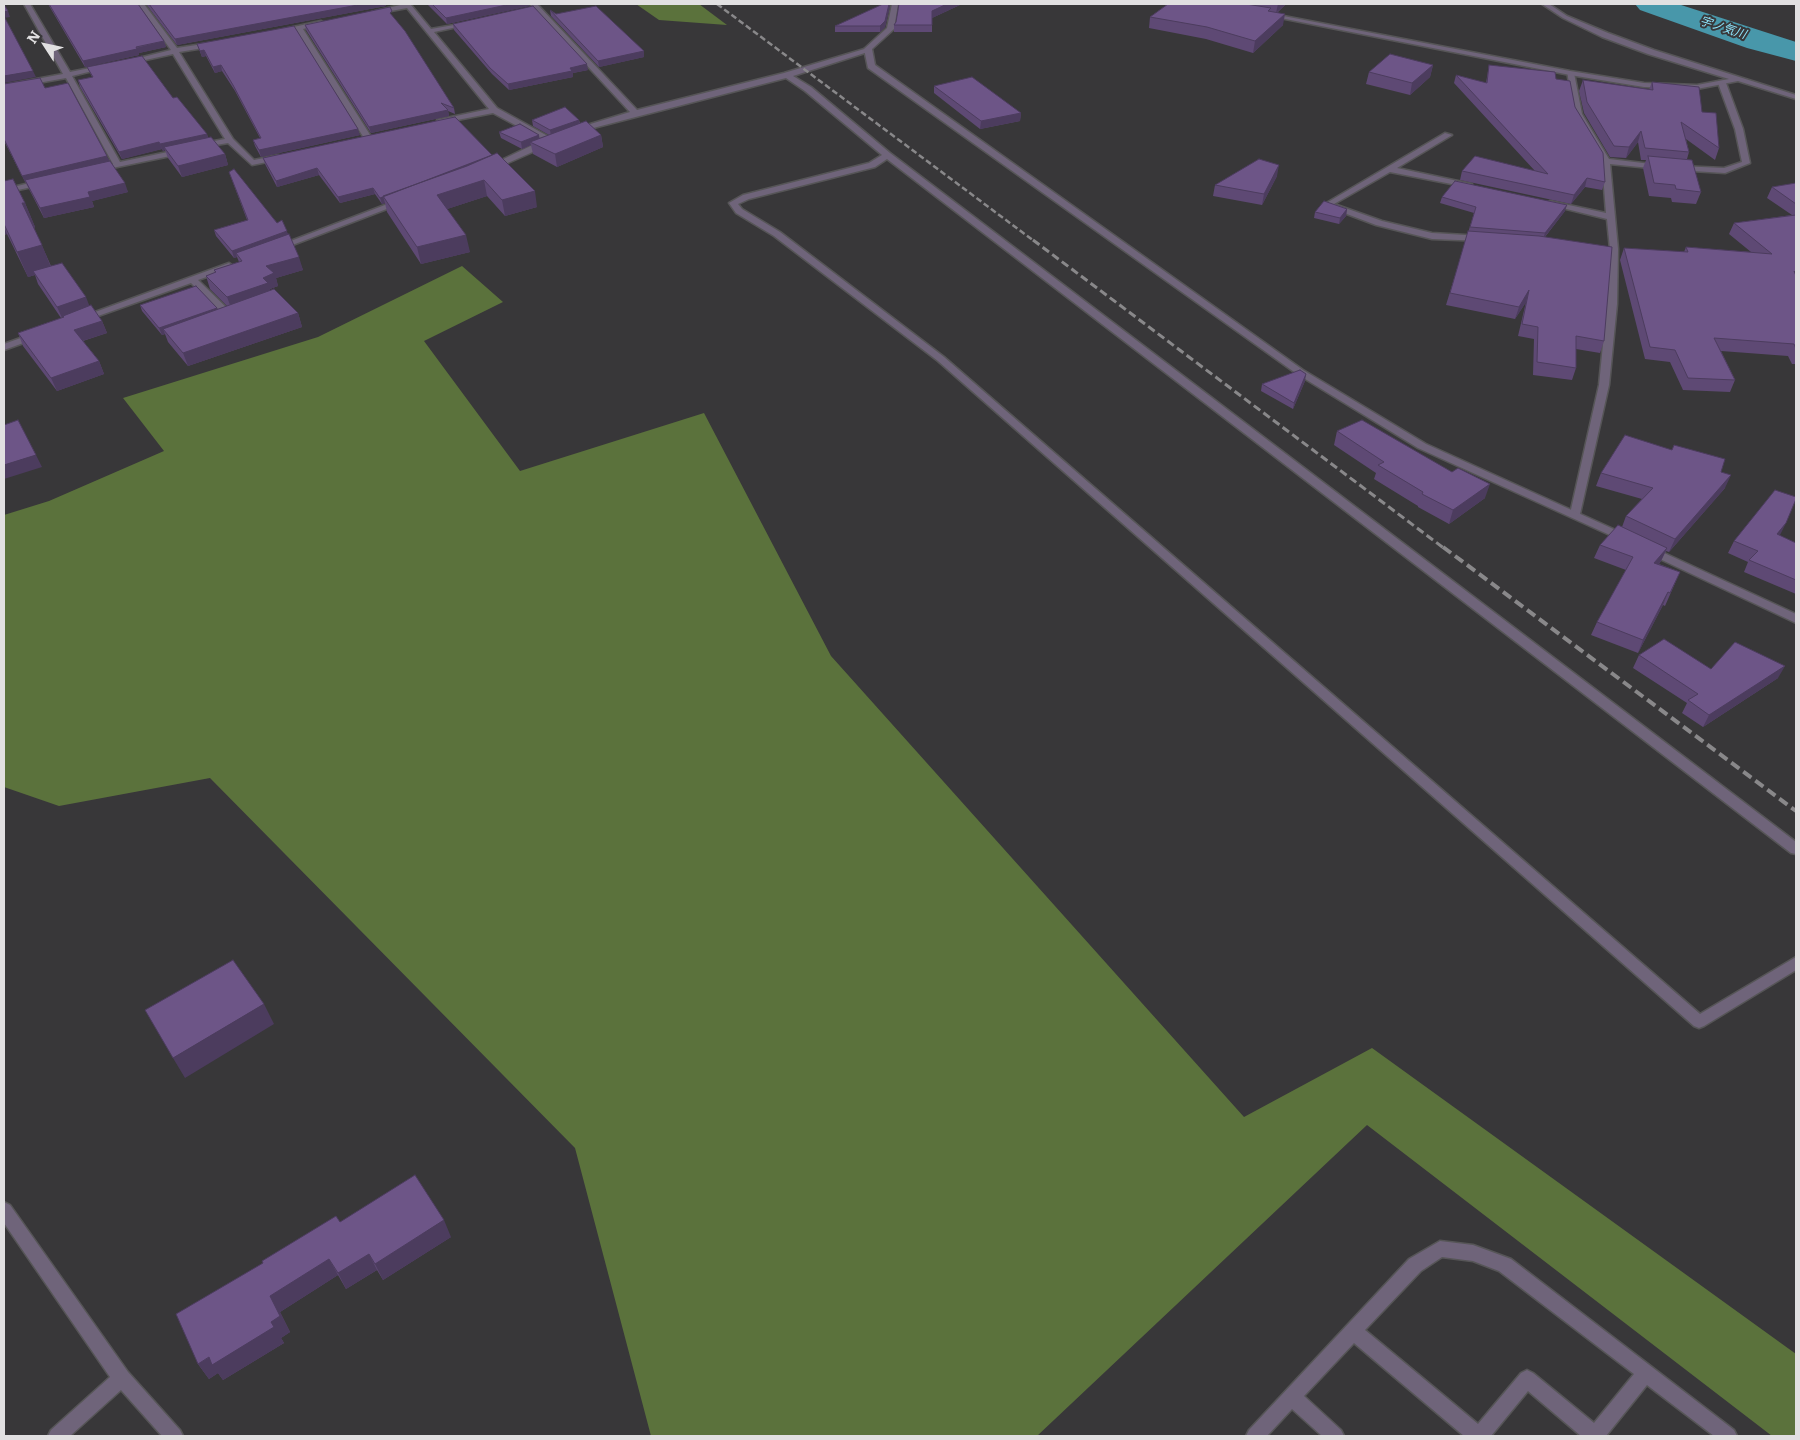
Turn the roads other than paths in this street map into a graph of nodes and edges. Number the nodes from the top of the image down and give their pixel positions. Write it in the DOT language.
graph roads {
  1 [pos="27,4"];
  2 [pos="141,4"];
  3 [pos="895,4"];
  4 [pos="1545,4"];
  5 [pos="408,5"];
  6 [pos="533,7"];
  7 [pos="1259,13"];
  8 [pos="363,15"];
  9 [pos="326,22"];
  10 [pos="475,22"];
  11 [pos="298,27"];
  12 [pos="430,31"];
  13 [pos="270,33"];
  14 [pos="222,42"];
  15 [pos="868,49"];
  16 [pos="175,51"];
  17 [pos="1570,73"];
  18 [pos="68,75"];
  19 [pos="787,76"];
  20 [pos="1738,79"];
  21 [pos="1722,83"];
  22 [pos="4,87"];
  23 [pos="1796,97"];
  24 [pos="494,110"];
  25 [pos="635,113"];
  26 [pos="426,125"];
  27 [pos="1448,135"];
  28 [pos="378,136"];
  29 [pos="368,138"];
  30 [pos="558,138"];
  31 [pos="230,140"];
  32 [pos="358,140"];
  33 [pos="290,155"];
  34 [pos="887,155"];
  35 [pos="1606,161"];
  36 [pos="118,165"];
  37 [pos="1389,169"];
  38 [pos="485,170"];
  39 [pos="89,172"];
  40 [pos="51,180"];
  41 [pos="1476,188"];
  42 [pos="4,190"];
  43 [pos="412,198"];
  44 [pos="1544,203"];
  45 [pos="1612,218"];
  46 [pos="1490,240"];
  47 [pos="275,249"];
  48 [pos="238,262"];
  49 [pos="192,279"];
  50 [pos="230,316"];
  51 [pos="76,321"];
  52 [pos="49,331"];
  53 [pos="4,347"];
  54 [pos="1574,514"];
  55 [pos="1796,619"];
  56 [pos="1796,849"];
  57 [pos="1796,963"];
  58 [pos="4,1210"];
  59 [pos="1353,1331"];
  60 [pos="1646,1373"];
  61 [pos="122,1378"];
  62 [pos="1292,1397"];
  63 [pos="57,1436"];
  64 [pos="174,1436"];
  65 [pos="1255,1436"];
  66 [pos="1335,1436"];
  67 [pos="1479,1436"];
  68 [pos="1595,1436"];
  69 [pos="1728,1436"];
  1 -- 18 [label="street"];
  2 -- 16 [label="street"];
  3 -- 15 [label="street"];
  4 -- 20 [label="street"];
  5 -- 8 [label="street"];
  5 -- 12 [label="street"];
  6 -- 25 [label="street"];
  7 -- 17 [label="street"];
  9 -- 11 [label="street"];
  10 -- 12 [label="street"];
  11 -- 13 [label="street"];
  11 -- 29 [label="street"];
  12 -- 24 [label="street"];
  14 -- 16 [label="street"];
  15 -- 19 [label="street"];
  15 -- 54 [label="street"];
  16 -- 18 [label="street"];
  16 -- 31 [label="street"];
  17 -- 21 [label="street"];
  17 -- 35 [label="street"];
  18 -- 22 [label="street"];
  18 -- 36 [label="street"];
  19 -- 25 [label="street"];
  19 -- 34 [label="street"];
  20 -- 21 [label="street"];
  20 -- 23 [label="street"];
  21 -- 35 [label="street"];
  24 -- 26 [label="street"];
  24 -- 30 [label="street"];
  25 -- 30 [label="street"];
  27 -- 37 [label="street"];
  28 -- 29 [label="street"];
  29 -- 32 [label="street"];
  30 -- 38 [label="street"];
  31 -- 33 [label="street"];
  31 -- 36 [label="street"];
  34 -- 56 [label="street"];
  34 -- 57 [label="street"];
  35 -- 45 [label="street"];
  36 -- 39 [label="street"];
  37 -- 41 [label="street"];
  37 -- 46 [label="street"];
  40 -- 42 [label="street"];
  43 -- 47 [label="street"];
  44 -- 45 [label="street"];
  45 -- 54 [label="street"];
  48 -- 49 [label="street"];
  49 -- 50 [label="street"];
  49 -- 51 [label="street"];
  52 -- 53 [label="street"];
  54 -- 55 [label="street"];
  58 -- 61 [label="street"];
  59 -- 60 [label="street"];
  59 -- 62 [label="street"];
  59 -- 67 [label="street"];
  60 -- 68 [label="street"];
  60 -- 69 [label="street"];
  61 -- 63 [label="street"];
  61 -- 64 [label="street"];
  62 -- 65 [label="street"];
  62 -- 66 [label="street"];
  67 -- 68 [label="street"];
}
